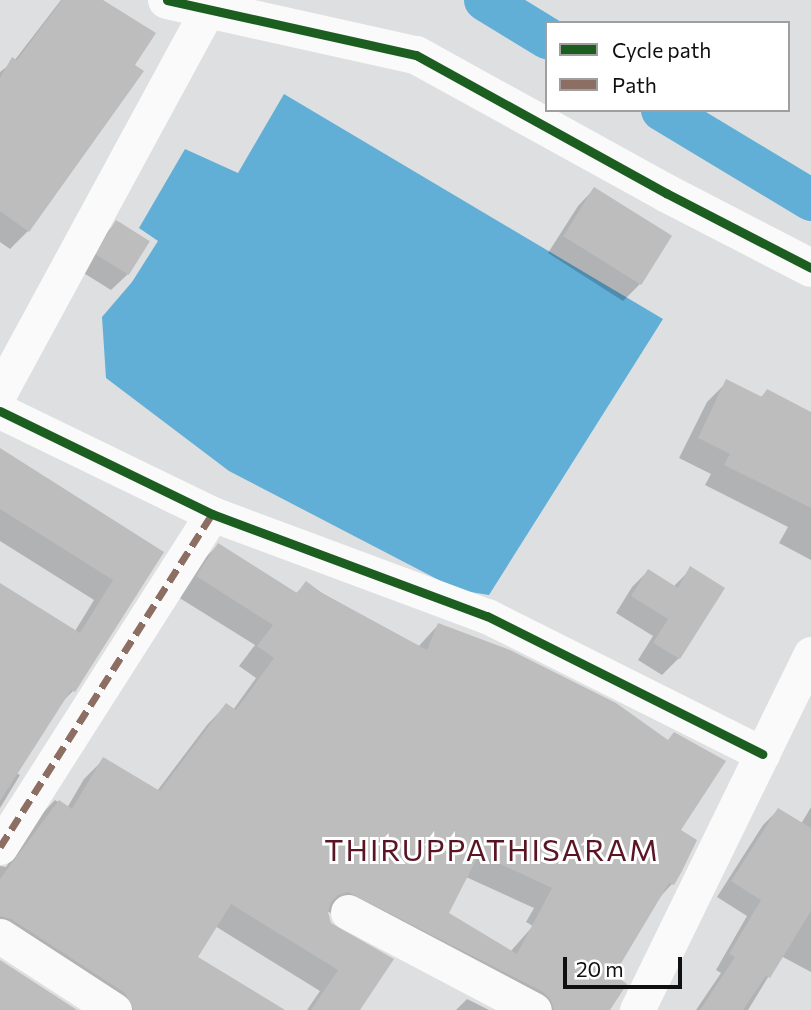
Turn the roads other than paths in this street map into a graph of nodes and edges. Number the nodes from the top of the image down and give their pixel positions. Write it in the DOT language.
graph roads {
  1 [pos="167,0"];
  2 [pos="207,10"];
  3 [pos="811,268"];
  4 [pos="0,392"];
  5 [pos="0,411"];
  6 [pos="212,514"];
  7 [pos="811,654"];
  8 [pos="762,754"];
  9 [pos="0,847"];
  10 [pos="348,912"];
  11 [pos="0,936"];
  12 [pos="114,1010"];
  13 [pos="534,1010"];
  14 [pos="637,1010"];
  1 -- 2 [label="street"];
  2 -- 3 [label="street"];
  2 -- 4 [label="street"];
  5 -- 6 [label="street"];
  6 -- 8 [label="street"];
  6 -- 9 [label="street"];
  7 -- 8 [label="street"];
  8 -- 14 [label="street"];
  10 -- 13 [label="street"];
  11 -- 12 [label="street"];
}
